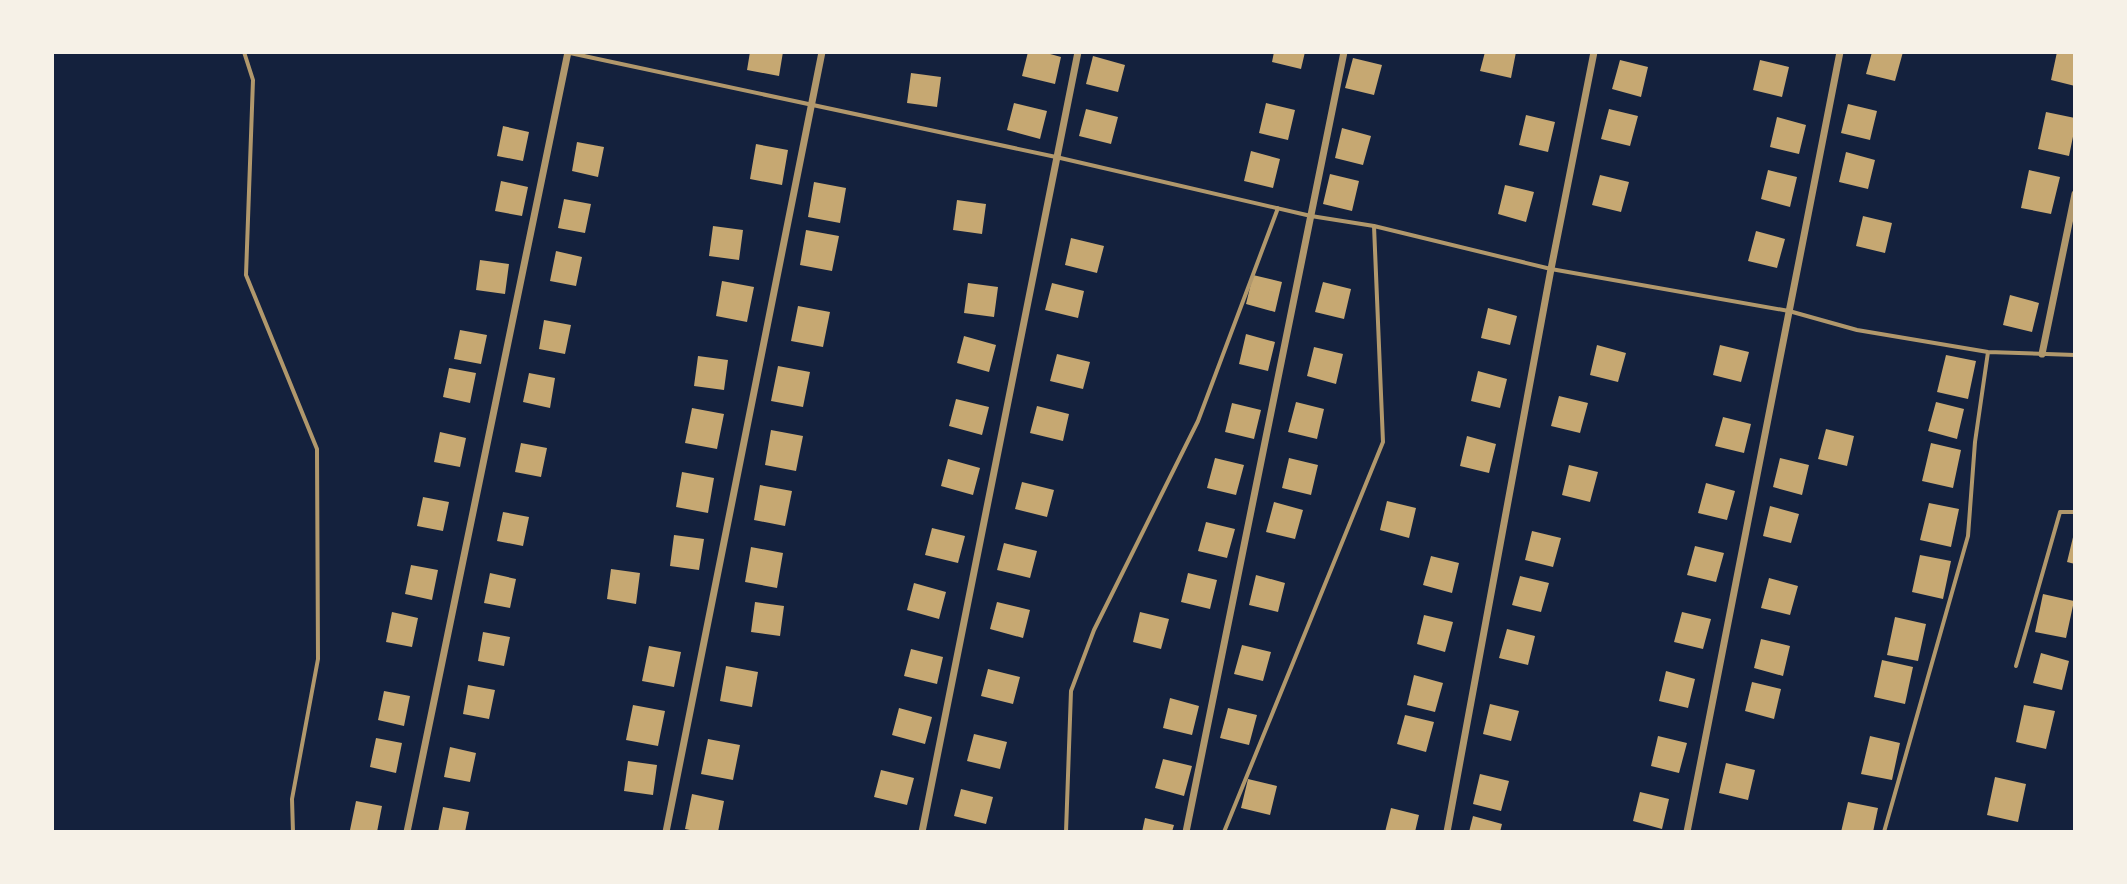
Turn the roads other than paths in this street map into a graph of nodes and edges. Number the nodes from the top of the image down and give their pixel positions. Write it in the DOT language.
graph roads {
  1 [pos="244,52"];
  2 [pos="568,52"];
  3 [pos="822,52"];
  4 [pos="1078,52"];
  5 [pos="1344,52"];
  6 [pos="1594,52"];
  7 [pos="1840,52"];
  8 [pos="811,105"];
  9 [pos="1056,157"];
  10 [pos="2075,194"];
  11 [pos="1278,208"];
  12 [pos="1311,216"];
  13 [pos="1374,226"];
  14 [pos="1551,269"];
  15 [pos="1789,311"];
  16 [pos="1988,352"];
  17 [pos="2042,354"];
  18 [pos="2075,355"];
  19 [pos="2075,512"];
  20 [pos="2016,666"];
  21 [pos="293,832"];
  22 [pos="407,832"];
  23 [pos="666,832"];
  24 [pos="922,832"];
  25 [pos="1066,832"];
  26 [pos="1186,832"];
  27 [pos="1224,832"];
  28 [pos="1447,832"];
  29 [pos="1687,832"];
  30 [pos="1884,832"];
  1 -- 21 [label="lane"];
  2 -- 8 [label="lane"];
  2 -- 22 [label="street"];
  3 -- 8 [label="street"];
  4 -- 9 [label="street"];
  5 -- 12 [label="street"];
  6 -- 14 [label="street"];
  7 -- 15 [label="street"];
  8 -- 9 [label="lane"];
  8 -- 23 [label="street"];
  9 -- 11 [label="lane"];
  9 -- 24 [label="street"];
  10 -- 17 [label="street"];
  11 -- 12 [label="lane"];
  11 -- 25 [label="lane"];
  12 -- 13 [label="lane"];
  12 -- 26 [label="street"];
  13 -- 14 [label="lane"];
  13 -- 27 [label="lane"];
  14 -- 15 [label="lane"];
  14 -- 28 [label="street"];
  15 -- 16 [label="lane"];
  15 -- 29 [label="street"];
  16 -- 17 [label="lane"];
  16 -- 30 [label="lane"];
  17 -- 18 [label="lane"];
  19 -- 20 [label="lane"];
}
